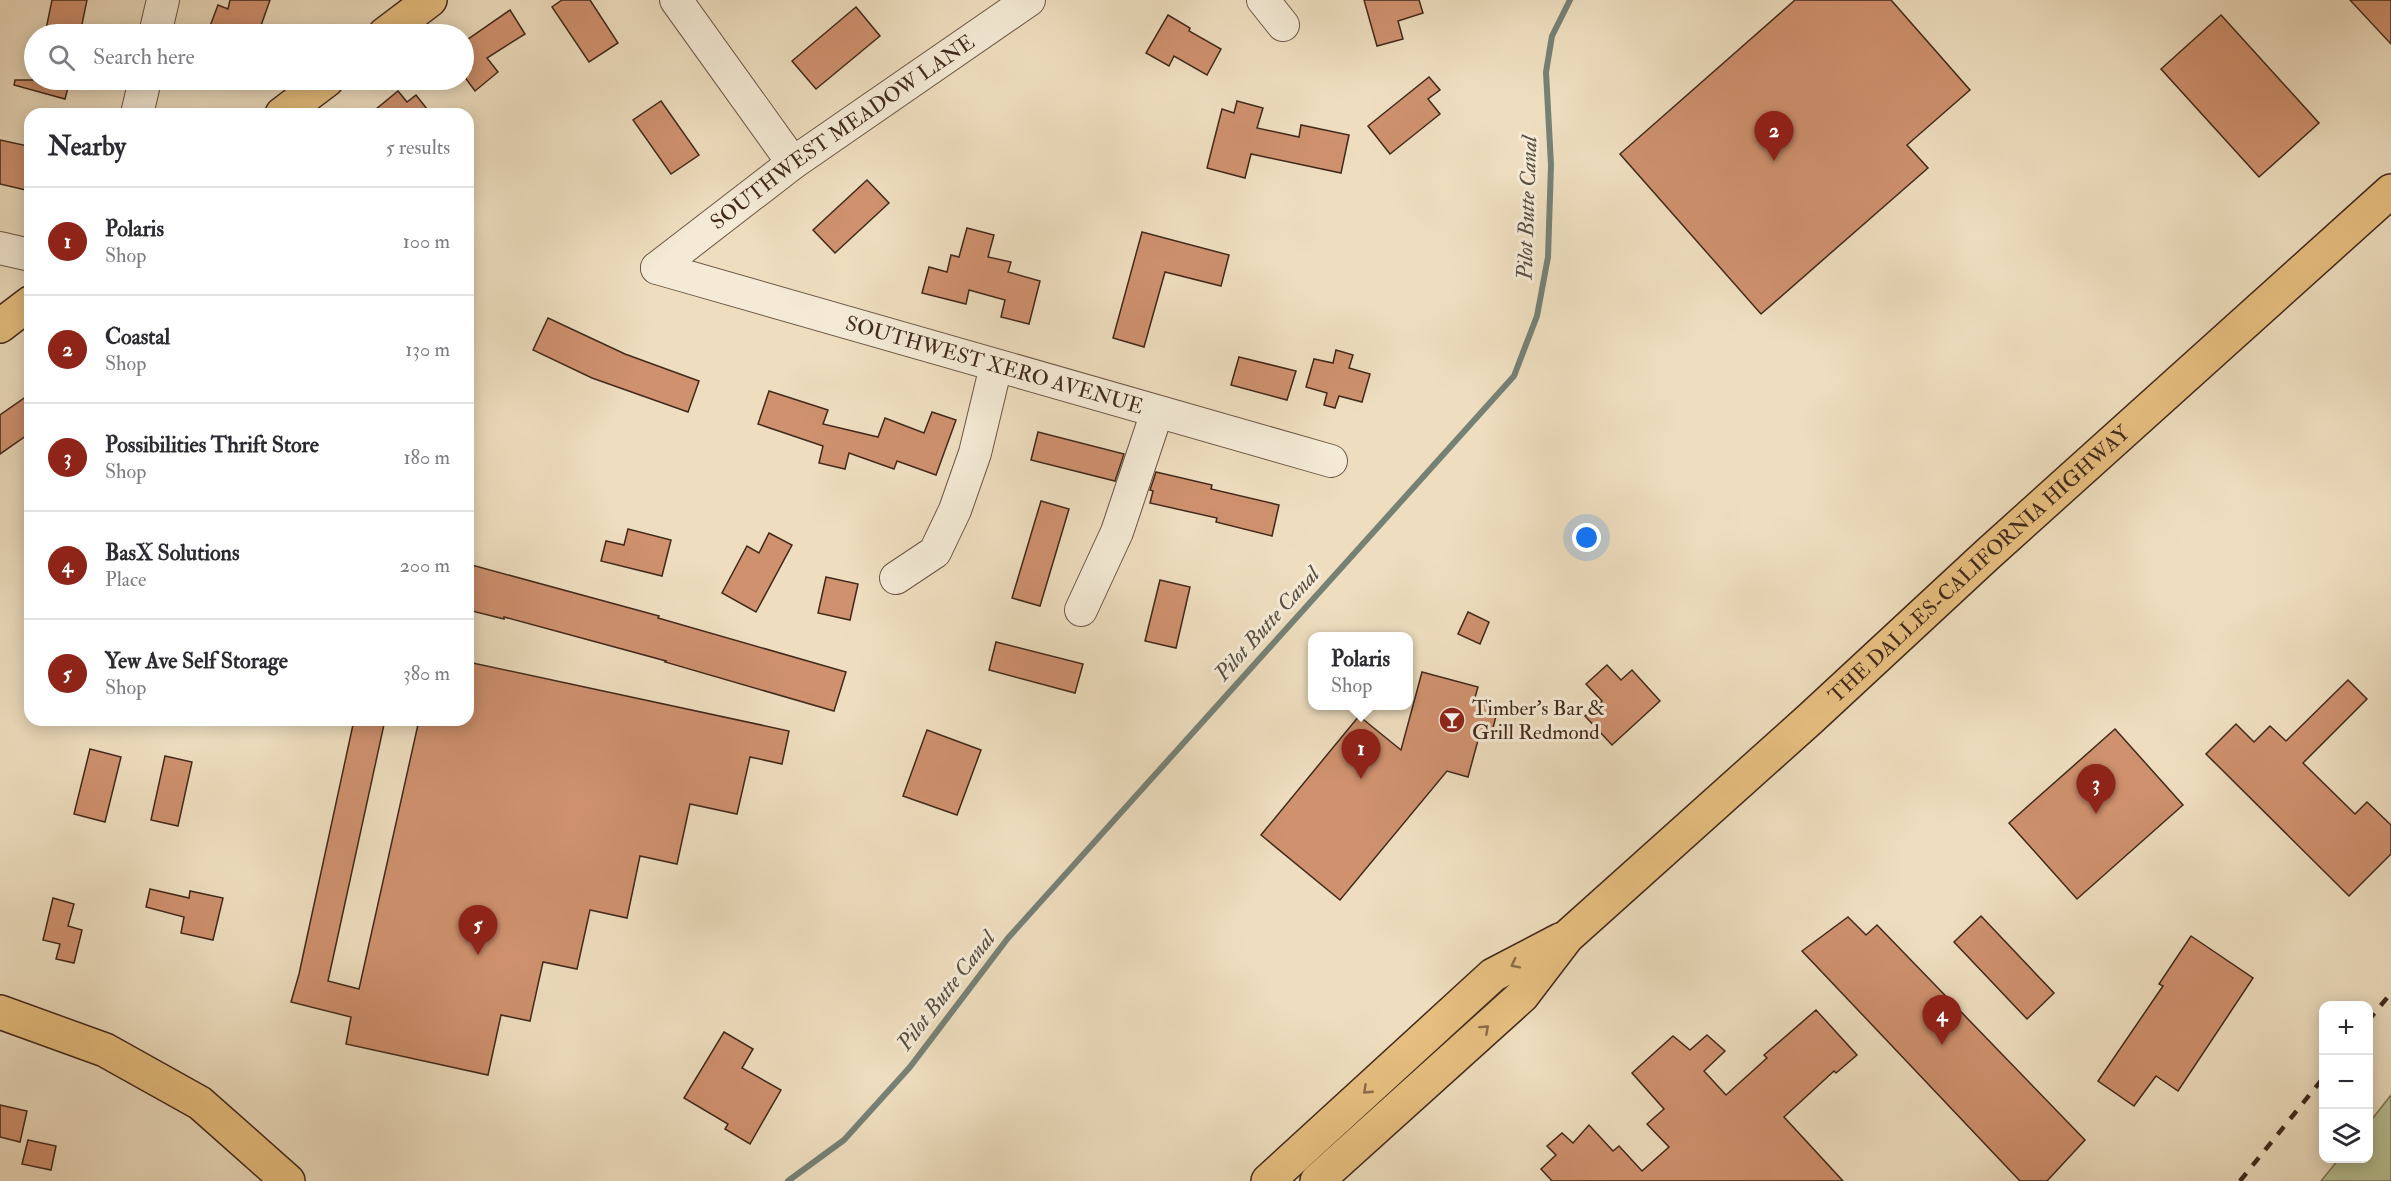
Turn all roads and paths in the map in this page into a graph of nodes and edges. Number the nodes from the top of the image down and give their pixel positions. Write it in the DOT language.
graph roads {
  1 [pos="163,0"];
  2 [pos="430,0"];
  3 [pos="676,0"];
  4 [pos="1029,0"];
  5 [pos="1263,0"];
  6 [pos="157,24"];
  7 [pos="398,24"];
  8 [pos="1283,25"];
  9 [pos="143,90"];
  10 [pos="314,90"];
  11 [pos="138,108"];
  12 [pos="290,108"];
  13 [pos="793,163"];
  14 [pos="2391,191"];
  15 [pos="0,248"];
  16 [pos="24,254"];
  17 [pos="657,268"];
  18 [pos="24,308"];
  19 [pos="0,326"];
  20 [pos="996,366"];
  21 [pos="1157,412"];
  22 [pos="1331,461"];
  23 [pos="896,578"];
  24 [pos="1081,610"];
  25 [pos="1567,937"];
  26 [pos="0,1012"];
  27 [pos="1457,1055"];
  28 [pos="1293,1158"];
  29 [pos="288,1181"];
  30 [pos="1252,1181"];
  31 [pos="1268,1181"];
  32 [pos="1317,1181"];
  33 [pos="1350,1181"];
  1 -- 6 [label="street"];
  2 -- 7 [label="main road"];
  3 -- 13 [label="street"];
  4 -- 13 [label="street, SOUTHWEST MEADOW LANE"];
  5 -- 8 [label="street"];
  9 -- 11 [label="street"];
  10 -- 12 [label="main road"];
  13 -- 17 [label="street, SOUTHWEST MEADOW LANE"];
  14 -- 25 [label="main road, THE DALLES-CALIFORNIA HIGHWAY"];
  15 -- 16 [label="street"];
  17 -- 20 [label="street, SOUTHWEST XERO AVENUE"];
  18 -- 19 [label="main road"];
  20 -- 21 [label="street, SOUTHWEST XERO AVENUE"];
  20 -- 23 [label="street"];
  21 -- 22 [label="street, SOUTHWEST XERO AVENUE"];
  21 -- 24 [label="street"];
  27 -- 25 [label="main road, THE DALLES-CALIFORNIA HIGHWAY, one-way"];
  25 -- 28 [label="main road, THE DALLES-CALIFORNIA HIGHWAY, one-way"];
  26 -- 29 [label="main road"];
  27 -- 32 [label="main road, THE DALLES-CALIFORNIA HIGHWAY"];
  27 -- 33 [label="main road"];
  28 -- 30 [label="main road"];
  28 -- 31 [label="main road, THE DALLES-CALIFORNIA HIGHWAY"];
}
